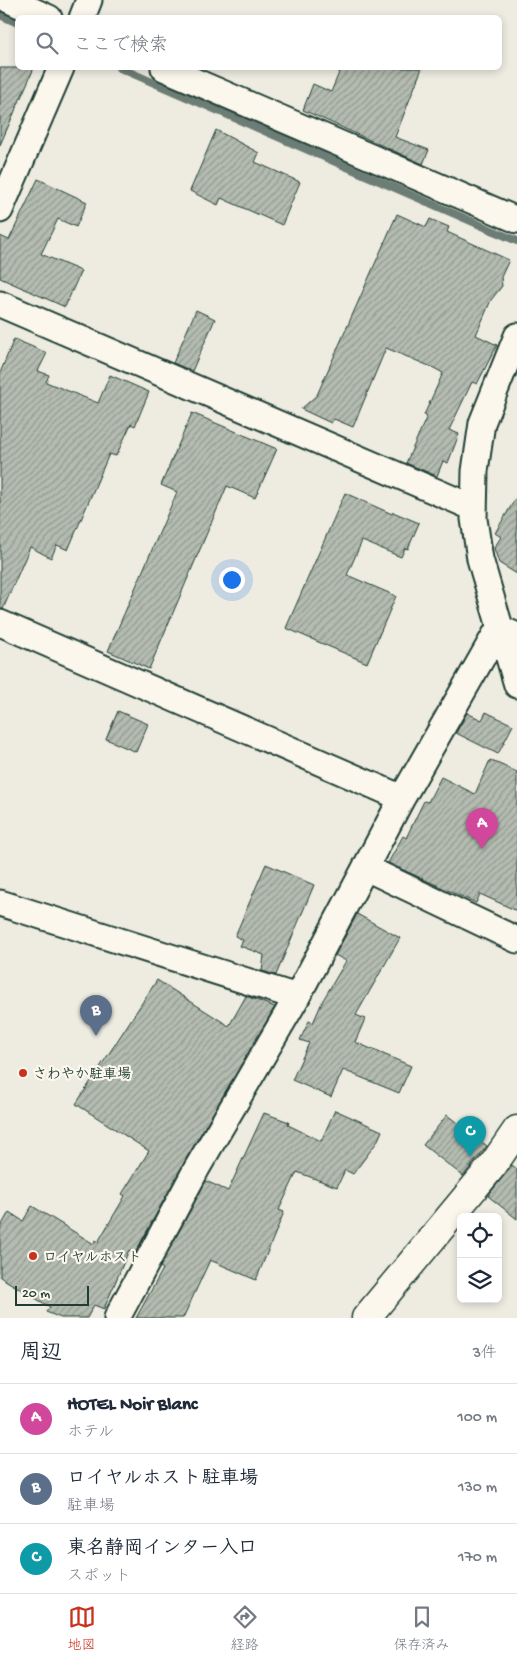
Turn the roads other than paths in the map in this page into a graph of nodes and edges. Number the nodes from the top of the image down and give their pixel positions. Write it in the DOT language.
graph roads {
  1 [pos="9,0"];
  2 [pos="89,0"];
  3 [pos="42,15"];
  4 [pos="83,15"];
  5 [pos="60,70"];
  6 [pos="169,70"];
  7 [pos="0,210"];
  8 [pos="517,220"];
  9 [pos="0,304"];
  10 [pos="517,336"];
  11 [pos="474,508"];
  12 [pos="0,623"];
  13 [pos="508,632"];
  14 [pos="517,685"];
  15 [pos="402,798"];
  16 [pos="366,868"];
  17 [pos="0,903"];
  18 [pos="517,940"];
  19 [pos="297,997"];
  20 [pos="516,1133"];
  21 [pos="446,1222"];
  22 [pos="117,1318"];
  23 [pos="366,1318"];
  24 [pos="391,1318"];
  1 -- 3 [label="street"];
  2 -- 4 [label="street"];
  5 -- 7 [label="street"];
  6 -- 8 [label="street"];
  9 -- 11 [label="street"];
  10 -- 11 [label="street"];
  11 -- 13 [label="street"];
  12 -- 15 [label="street"];
  13 -- 14 [label="street"];
  13 -- 15 [label="street"];
  15 -- 16 [label="street"];
  16 -- 18 [label="street"];
  16 -- 19 [label="street"];
  17 -- 19 [label="street"];
  19 -- 22 [label="street"];
  20 -- 21 [label="highway"];
  21 -- 23 [label="highway"];
  21 -- 24 [label="highway"];
}
